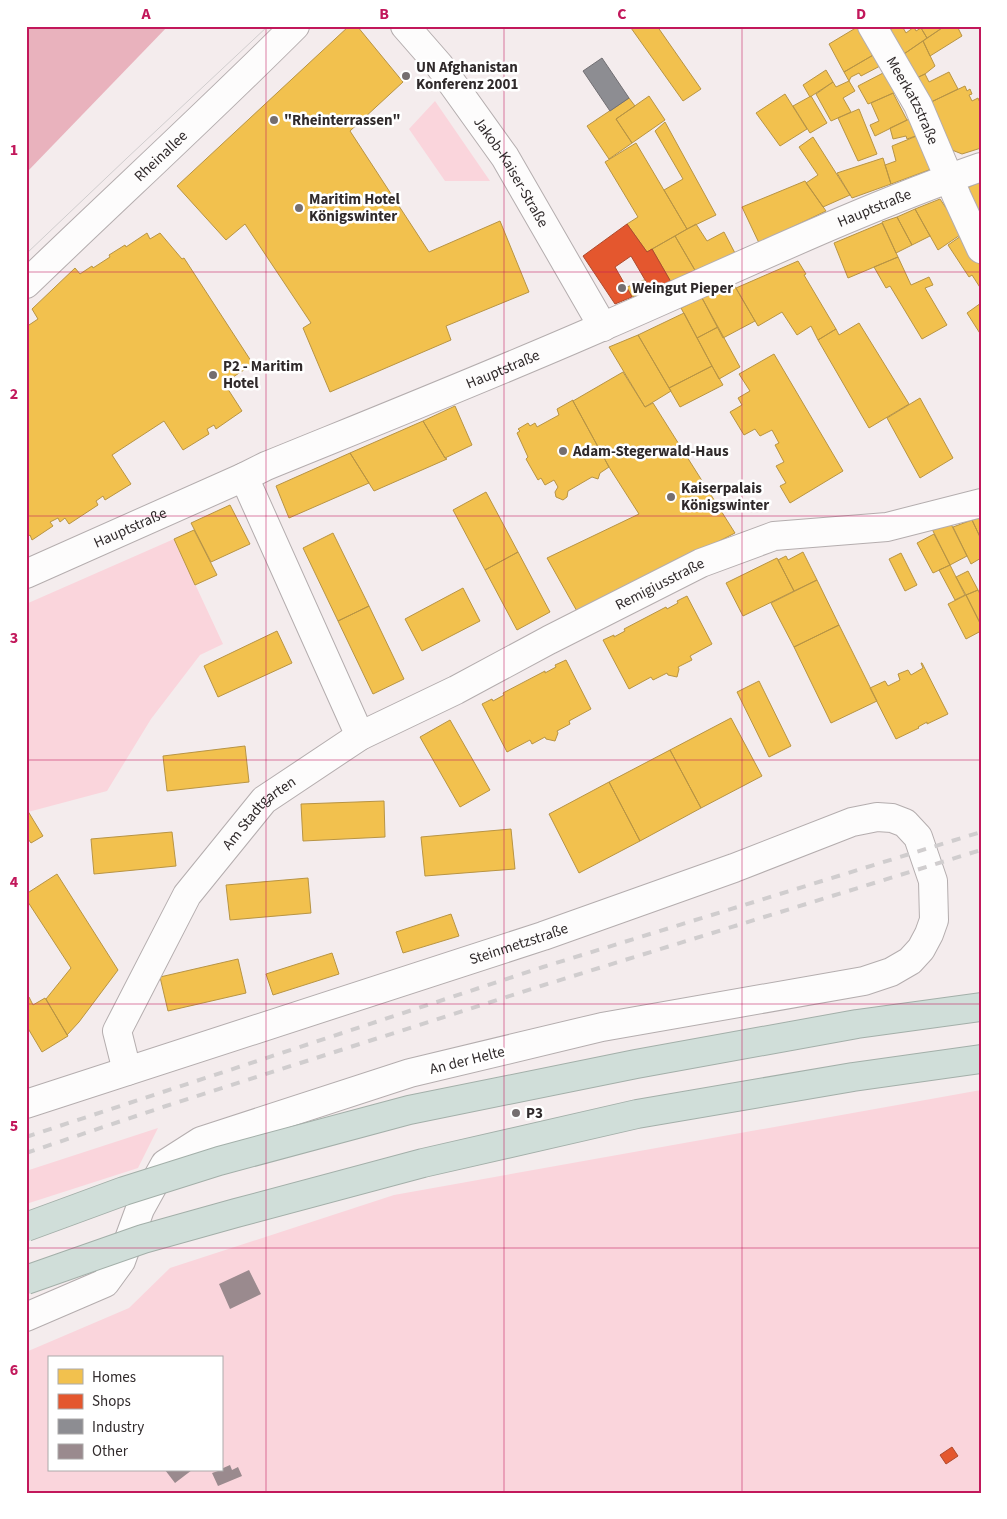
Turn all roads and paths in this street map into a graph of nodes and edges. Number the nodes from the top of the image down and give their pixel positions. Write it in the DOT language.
graph roads {
  1 [pos="294,26"];
  2 [pos="405,26"];
  3 [pos="872,26"];
  4 [pos="981,167"];
  5 [pos="949,178"];
  6 [pos="981,249"];
  7 [pos="26,284"];
  8 [pos="603,327"];
  9 [pos="244,477"];
  10 [pos="981,503"];
  11 [pos="26,574"];
  12 [pos="360,736"];
  13 [pos="905,824"];
  14 [pos="981,1007"];
  15 [pos="981,1059"];
  16 [pos="127,1071"];
  17 [pos="26,1104"];
  18 [pos="26,1227"];
  19 [pos="26,1280"];
  20 [pos="26,1317"];
  1 -- 7 [label="street, Rheinallee"];
  2 -- 8 [label="street, Jakob-Kaiser-Straße"];
  3 -- 5 [label="street, Meerkatzstraße"];
  4 -- 5 [label="street, Hauptstraße"];
  5 -- 6 [label="street, Meerkatzstraße"];
  5 -- 8 [label="street, Hauptstraße"];
  8 -- 9 [label="street, Hauptstraße"];
  9 -- 11 [label="street, Hauptstraße"];
  9 -- 12 [label="street"];
  10 -- 12 [label="street, Remigiusstraße"];
  12 -- 16 [label="street, Am Stadtgarten"];
  13 -- 16 [label="street, Steinmetzstraße"];
  13 -- 20 [label="street, An der Helte"];
  14 -- 18 [label="highway, bridge"];
  15 -- 19 [label="highway, bridge"];
  16 -- 17 [label="street"];
}
